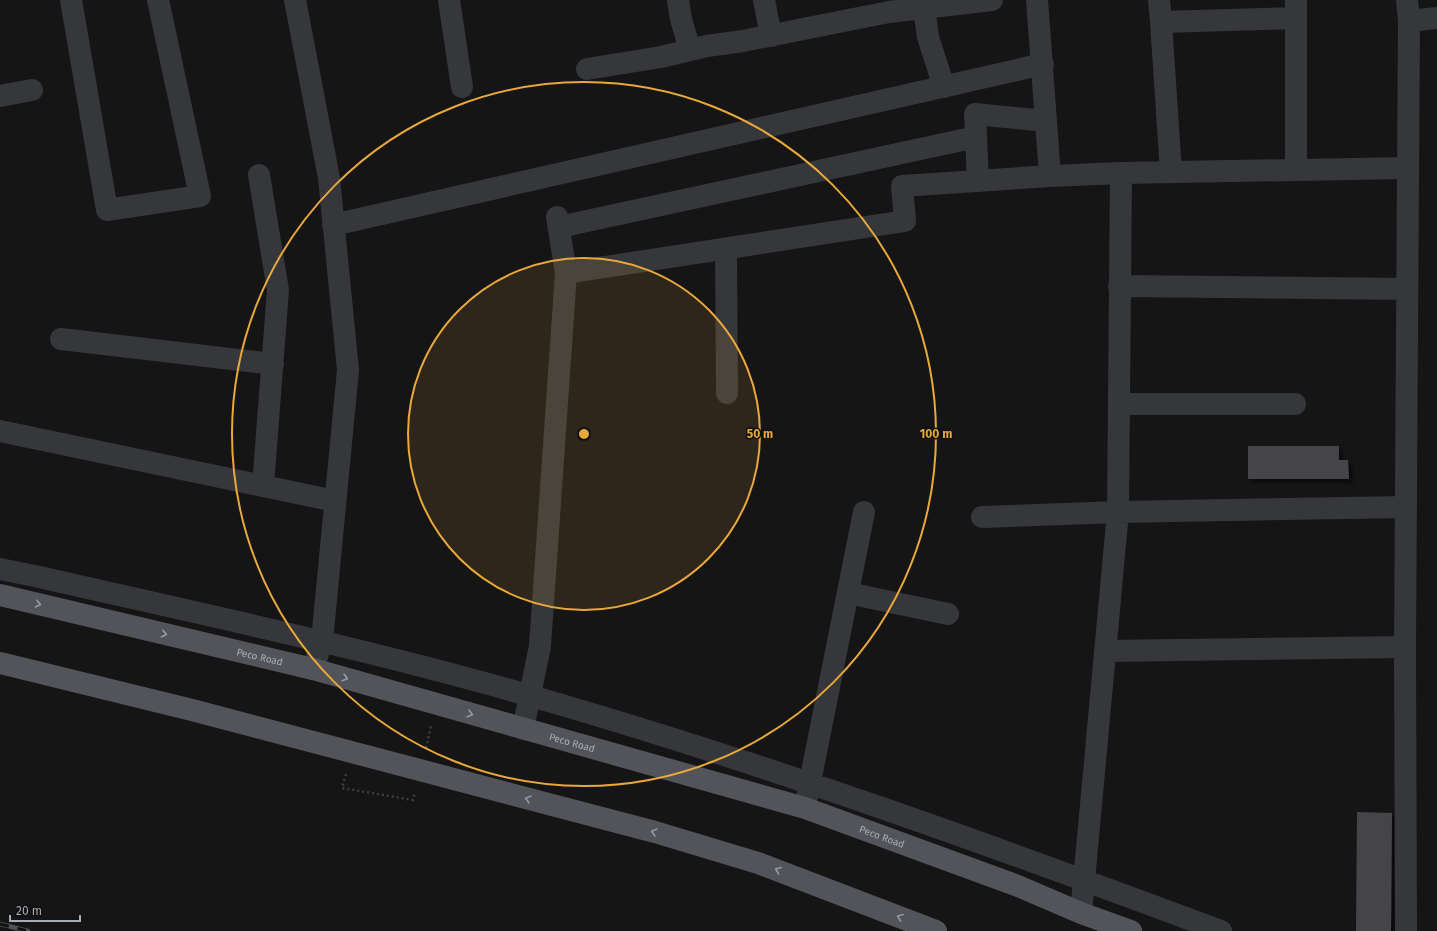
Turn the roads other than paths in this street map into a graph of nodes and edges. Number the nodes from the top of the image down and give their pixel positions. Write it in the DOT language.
graph roads {
  1 [pos="71,0"];
  2 [pos="158,0"];
  3 [pos="295,0"];
  4 [pos="449,0"];
  5 [pos="678,0"];
  6 [pos="764,0"];
  7 [pos="992,0"];
  8 [pos="1037,0"];
  9 [pos="1159,0"];
  10 [pos="1407,0"];
  11 [pos="923,4"];
  12 [pos="1296,9"];
  13 [pos="1437,18"];
  14 [pos="1409,21"];
  15 [pos="1161,22"];
  16 [pos="771,36"];
  17 [pos="690,50"];
  18 [pos="1043,64"];
  19 [pos="587,69"];
  20 [pos="944,86"];
  21 [pos="462,87"];
  22 [pos="32,90"];
  23 [pos="0,96"];
  24 [pos="1046,121"];
  25 [pos="976,137"];
  26 [pos="1408,168"];
  27 [pos="1296,170"];
  28 [pos="1171,172"];
  29 [pos="1121,173"];
  30 [pos="259,175"];
  31 [pos="1050,176"];
  32 [pos="978,181"];
  33 [pos="333,225"];
  34 [pos="726,248"];
  35 [pos="566,273"];
  36 [pos="1120,286"];
  37 [pos="1408,289"];
  38 [pos="61,339"];
  39 [pos="273,364"];
  40 [pos="727,393"];
  41 [pos="1119,404"];
  42 [pos="1295,404"];
  43 [pos="0,431"];
  44 [pos="263,486"];
  45 [pos="335,501"];
  46 [pos="1406,507"];
  47 [pos="864,512"];
  48 [pos="1118,512"];
  49 [pos="982,517"];
  50 [pos="0,569"];
  51 [pos="848,593"];
  52 [pos="0,595"];
  53 [pos="948,614"];
  54 [pos="322,642"];
  55 [pos="1405,646"];
  56 [pos="1105,651"];
  57 [pos="0,663"];
  58 [pos="313,669"];
  59 [pos="531,696"];
  60 [pos="523,729"];
  61 [pos="809,783"];
  62 [pos="805,808"];
  63 [pos="1084,880"];
  64 [pos="1081,913"];
  65 [pos="936,931"];
  66 [pos="1131,931"];
  67 [pos="1221,931"];
  68 [pos="1406,931"];
  1 -- 2 [label="street"];
  3 -- 33 [label="street"];
  4 -- 21 [label="street"];
  5 -- 17 [label="street"];
  6 -- 16 [label="street"];
  7 -- 11 [label="street"];
  8 -- 18 [label="street"];
  9 -- 15 [label="street"];
  10 -- 14 [label="street"];
  11 -- 16 [label="street"];
  11 -- 20 [label="street"];
  12 -- 15 [label="street"];
  12 -- 27 [label="street"];
  13 -- 14 [label="street"];
  14 -- 26 [label="street"];
  15 -- 28 [label="street"];
  16 -- 17 [label="street"];
  17 -- 19 [label="street"];
  18 -- 20 [label="street"];
  18 -- 24 [label="street"];
  20 -- 33 [label="street"];
  22 -- 23 [label="street"];
  24 -- 25 [label="street"];
  24 -- 31 [label="street"];
  25 -- 32 [label="street"];
  25 -- 35 [label="street"];
  26 -- 27 [label="street"];
  26 -- 37 [label="street"];
  27 -- 28 [label="street"];
  28 -- 29 [label="street"];
  29 -- 31 [label="street"];
  29 -- 36 [label="street"];
  30 -- 39 [label="street"];
  31 -- 32 [label="street"];
  32 -- 34 [label="street"];
  33 -- 45 [label="street"];
  34 -- 35 [label="street"];
  34 -- 40 [label="street"];
  35 -- 59 [label="street"];
  36 -- 37 [label="street"];
  36 -- 41 [label="street"];
  37 -- 46 [label="street"];
  38 -- 39 [label="street"];
  39 -- 44 [label="street"];
  41 -- 42 [label="street"];
  41 -- 48 [label="street"];
  43 -- 44 [label="street"];
  44 -- 45 [label="street"];
  45 -- 54 [label="street"];
  46 -- 48 [label="street"];
  46 -- 55 [label="street"];
  47 -- 51 [label="street"];
  48 -- 49 [label="street"];
  48 -- 56 [label="street"];
  50 -- 54 [label="street"];
  51 -- 53 [label="street"];
  51 -- 61 [label="street"];
  52 -- 58 [label="main road, Peco Road, one-way"];
  54 -- 58 [label="street"];
  54 -- 59 [label="street"];
  55 -- 56 [label="street"];
  55 -- 68 [label="street"];
  56 -- 63 [label="street"];
  65 -- 57 [label="main road, one-way"];
  58 -- 60 [label="main road, Peco Road, one-way"];
  59 -- 60 [label="street"];
  59 -- 61 [label="street"];
  60 -- 62 [label="main road, Peco Road"];
  61 -- 62 [label="street"];
  61 -- 63 [label="street"];
  62 -- 64 [label="main road, Peco Road"];
  63 -- 64 [label="street"];
  63 -- 67 [label="street"];
  64 -- 66 [label="main road, Peco Road"];
}
